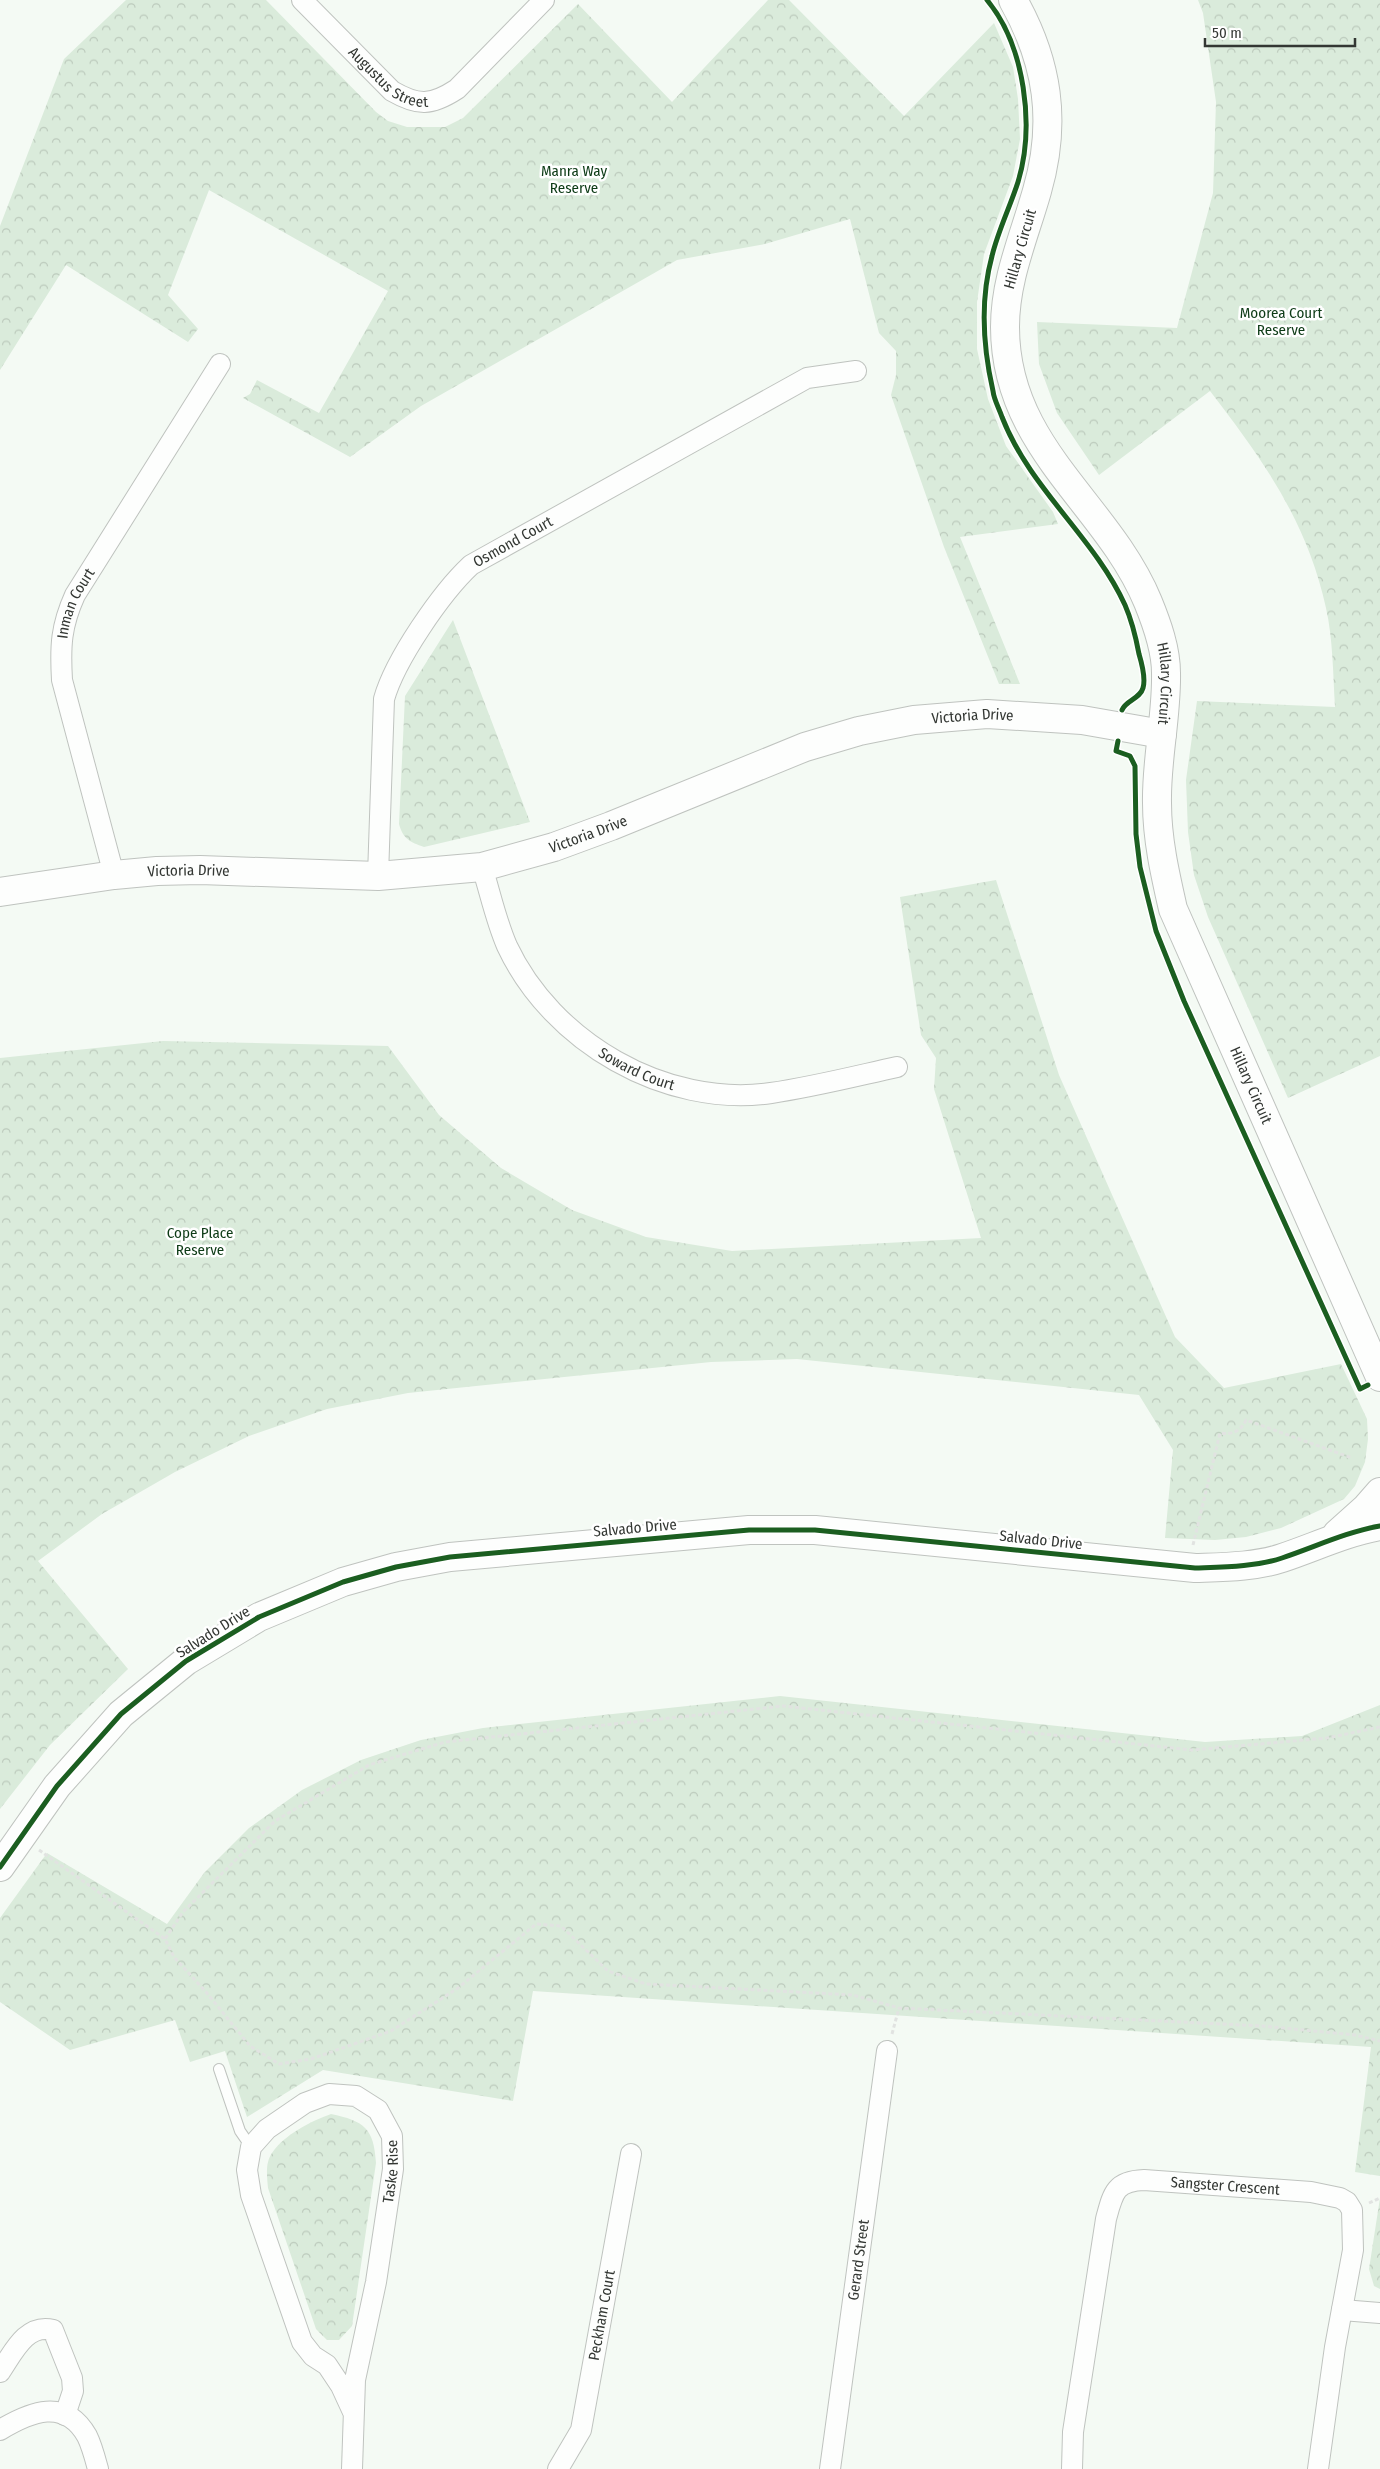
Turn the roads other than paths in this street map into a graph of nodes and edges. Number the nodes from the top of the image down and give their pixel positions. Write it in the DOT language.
graph roads {
  1 [pos="302,0"];
  2 [pos="544,0"];
  3 [pos="1013,0"];
  4 [pos="220,364"];
  5 [pos="856,371"];
  6 [pos="1162,734"];
  7 [pos="482,867"];
  8 [pos="114,875"];
  9 [pos="378,876"];
  10 [pos="0,892"];
  11 [pos="897,1067"];
  12 [pos="1380,1378"];
  13 [pos="1380,1492"];
  14 [pos="1380,1526"];
  15 [pos="1330,1540"];
  16 [pos="0,1867"];
  17 [pos="887,2051"];
  18 [pos="219,2069"];
  19 [pos="251,2147"];
  20 [pos="631,2154"];
  21 [pos="1342,2310"];
  22 [pos="1380,2313"];
  23 [pos="362,2352"];
  24 [pos="326,2365"];
  25 [pos="0,2372"];
  26 [pos="353,2412"];
  27 [pos="65,2415"];
  28 [pos="0,2430"];
  29 [pos="354,2466"];
  30 [pos="98,2469"];
  31 [pos="558,2469"];
  32 [pos="830,2469"];
  33 [pos="1072,2469"];
  34 [pos="1318,2469"];
  1 -- 2 [label="street, Augustus Street"];
  3 -- 6 [label="street, Hillary Circuit"];
  4 -- 8 [label="street, Inman Court"];
  5 -- 9 [label="street, Osmond Court"];
  6 -- 7 [label="street, Victoria Drive"];
  6 -- 12 [label="street, Hillary Circuit"];
  7 -- 9 [label="street, Victoria Drive"];
  7 -- 11 [label="street, Soward Court"];
  8 -- 9 [label="street, Victoria Drive"];
  8 -- 10 [label="street, Victoria Drive"];
  13 -- 15 [label="street, Salvado Drive"];
  14 -- 15 [label="street, Salvado Drive"];
  15 -- 16 [label="street, Salvado Drive"];
  17 -- 32 [label="street, Gerard Street"];
  18 -- 19 [label="lane"];
  19 -- 23 [label="street, Taske Rise"];
  19 -- 24 [label="street, Taske Rise"];
  20 -- 31 [label="street, Peckham Court"];
  21 -- 22 [label="street"];
  21 -- 33 [label="street, Sangster Crescent"];
  21 -- 34 [label="street, Sangster Crescent"];
  23 -- 24 [label="street"];
  23 -- 26 [label="street, Taske Rise"];
  24 -- 26 [label="street, Taske Rise"];
  25 -- 27 [label="street"];
  26 -- 29 [label="street, Taske Rise"];
  27 -- 28 [label="street"];
  27 -- 30 [label="street"];
}
